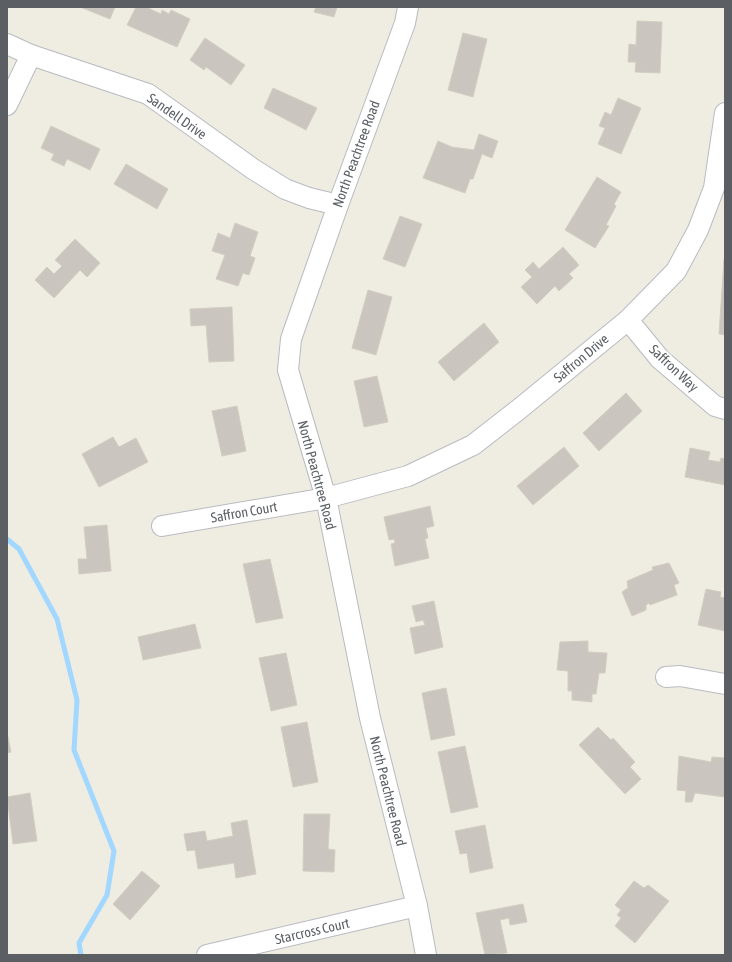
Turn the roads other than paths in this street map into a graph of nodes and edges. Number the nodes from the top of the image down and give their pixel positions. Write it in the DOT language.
graph roads {
  1 [pos="408,7"];
  2 [pos="7,44"];
  3 [pos="31,55"];
  4 [pos="7,105"];
  5 [pos="725,113"];
  6 [pos="338,205"];
  7 [pos="628,320"];
  8 [pos="725,409"];
  9 [pos="326,498"];
  10 [pos="162,526"];
  11 [pos="666,677"];
  12 [pos="725,684"];
  13 [pos="417,906"];
  14 [pos="207,955"];
  15 [pos="426,955"];
  1 -- 6 [label="street, North Peachtree Road"];
  2 -- 3 [label="street, Sandell Drive"];
  3 -- 4 [label="street"];
  3 -- 6 [label="street, Sandell Drive"];
  5 -- 7 [label="street, Saffron Drive"];
  6 -- 9 [label="street, North Peachtree Road"];
  7 -- 8 [label="street, Saffron Way"];
  7 -- 9 [label="street, Saffron Drive"];
  9 -- 10 [label="street, Saffron Court"];
  9 -- 13 [label="street, North Peachtree Road"];
  11 -- 12 [label="street"];
  13 -- 14 [label="street, Starcross Court"];
  13 -- 15 [label="street, North Peachtree Road"];
}
